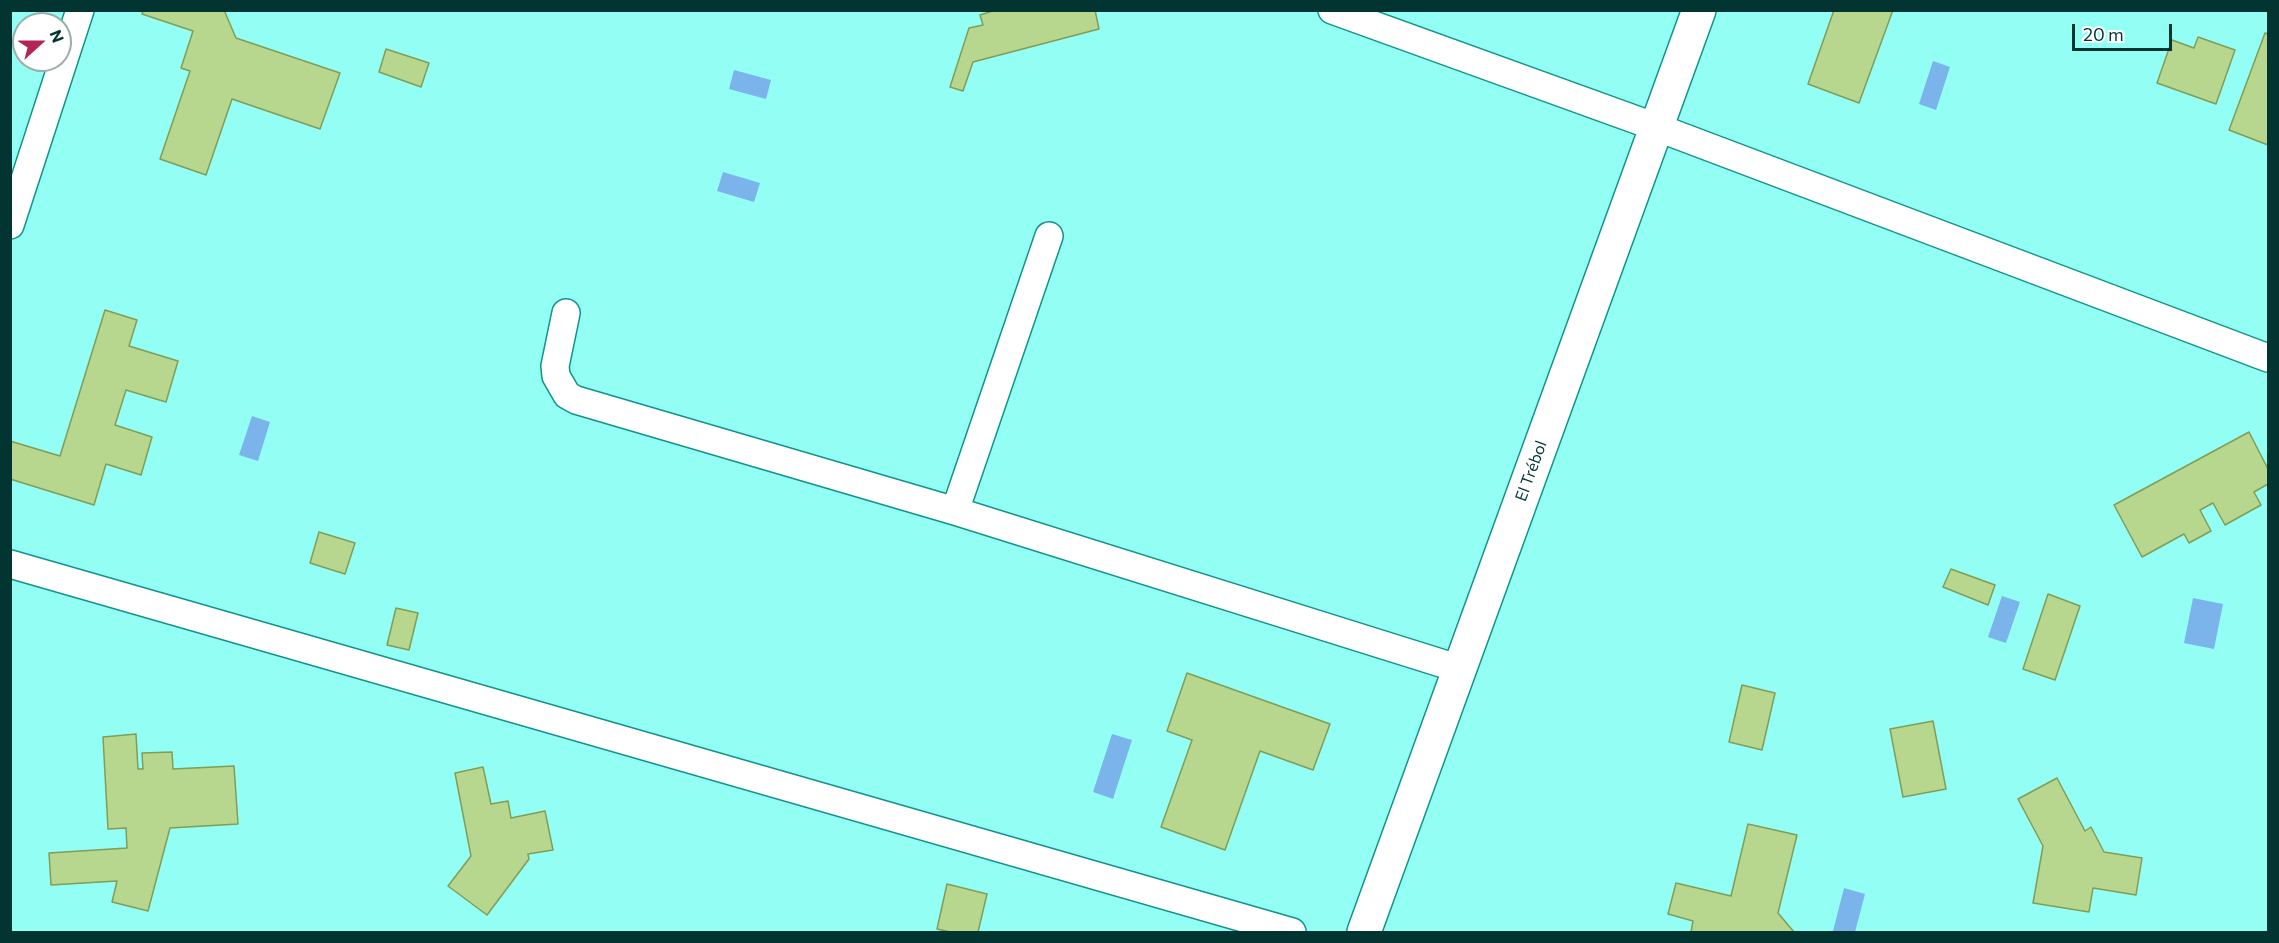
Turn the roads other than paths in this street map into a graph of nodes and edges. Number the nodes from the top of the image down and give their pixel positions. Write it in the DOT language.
graph roads {
  1 [pos="80,10"];
  2 [pos="1332,10"];
  3 [pos="1699,10"];
  4 [pos="1656,127"];
  5 [pos="10,225"];
  6 [pos="1049,236"];
  7 [pos="566,313"];
  8 [pos="2268,358"];
  9 [pos="955,511"];
  10 [pos="10,564"];
  11 [pos="1460,669"];
  12 [pos="1292,933"];
  13 [pos="1364,933"];
  1 -- 5 [label="street"];
  2 -- 4 [label="street"];
  3 -- 4 [label="main road, El Trébol"];
  4 -- 8 [label="street"];
  4 -- 11 [label="main road, El Trébol"];
  6 -- 9 [label="street"];
  7 -- 9 [label="street"];
  9 -- 11 [label="street"];
  10 -- 12 [label="street"];
  11 -- 13 [label="main road, El Trébol"];
}
